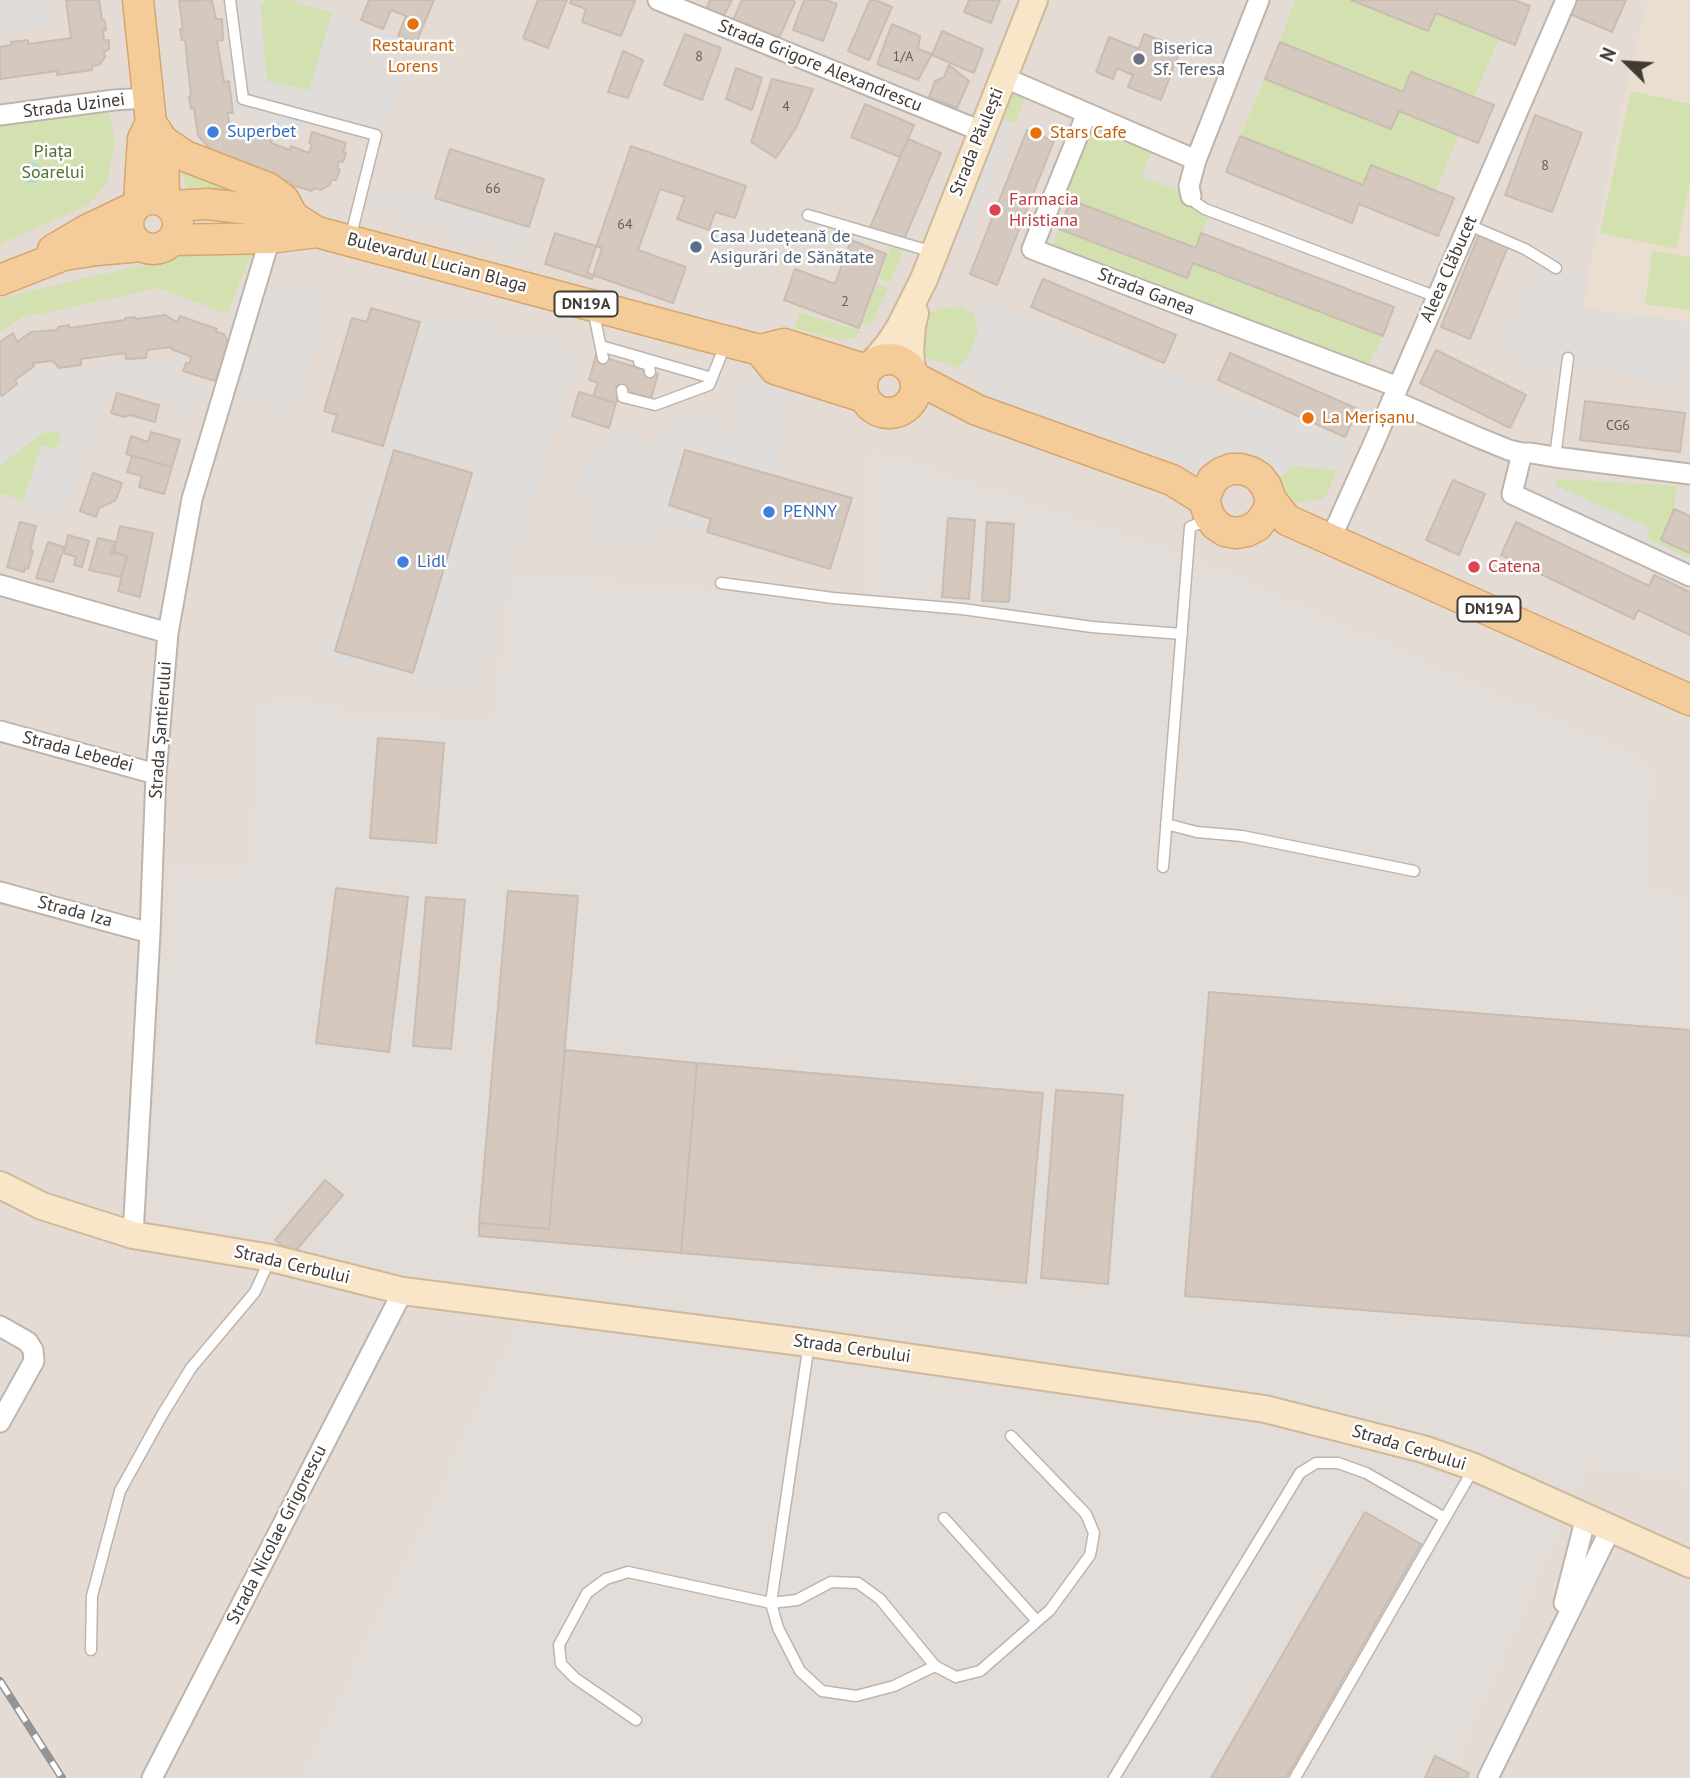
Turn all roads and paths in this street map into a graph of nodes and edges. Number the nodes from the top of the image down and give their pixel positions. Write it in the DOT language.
graph roads {
  1 [pos="138,0"];
  2 [pos="230,0"];
  3 [pos="658,0"];
  4 [pos="1034,0"];
  5 [pos="1259,0"];
  6 [pos="1566,0"];
  7 [pos="1003,77"];
  8 [pos="1087,113"];
  9 [pos="0,115"];
  10 [pos="154,120"];
  11 [pos="981,131"];
  12 [pos="1196,160"];
  13 [pos="1191,196"];
  14 [pos="152,204"];
  15 [pos="808,215"];
  16 [pos="305,225"];
  17 [pos="1469,225"];
  18 [pos="270,238"];
  19 [pos="172,240"];
  20 [pos="349,240"];
  21 [pos="141,246"];
  22 [pos="934,253"];
  23 [pos="1556,268"];
  24 [pos="10,276"];
  25 [pos="922,284"];
  26 [pos="1437,297"];
  27 [pos="592,305"];
  28 [pos="727,342"];
  29 [pos="602,352"];
  30 [pos="1568,358"];
  31 [pos="778,366"];
  32 [pos="650,372"];
  33 [pos="913,374"];
  34 [pos="868,377"];
  35 [pos="712,378"];
  36 [pos="653,393"];
  37 [pos="1395,393"];
  38 [pos="621,394"];
  39 [pos="655,405"];
  40 [pos="904,408"];
  41 [pos="1006,422"];
  42 [pos="1522,453"];
  43 [pos="1555,457"];
  44 [pos="1690,474"];
  45 [pos="1210,499"];
  46 [pos="1273,514"];
  47 [pos="1331,538"];
  48 [pos="1690,576"];
  49 [pos="721,583"];
  50 [pos="0,585"];
  51 [pos="168,633"];
  52 [pos="1182,634"];
  53 [pos="1690,700"];
  54 [pos="0,731"];
  55 [pos="156,774"];
  56 [pos="1166,824"];
  57 [pos="1163,867"];
  58 [pos="1414,871"];
  59 [pos="0,892"];
  60 [pos="150,933"];
  61 [pos="0,1185"];
  62 [pos="133,1235"];
  63 [pos="271,1258"];
  64 [pos="402,1291"];
  65 [pos="0,1326"];
  66 [pos="809,1343"];
  67 [pos="0,1422"];
  68 [pos="1011,1436"];
  69 [pos="1474,1467"];
  70 [pos="1586,1517"];
  71 [pos="944,1518"];
  72 [pos="1445,1518"];
  73 [pos="1611,1528"];
  74 [pos="1690,1564"];
  75 [pos="771,1603"];
  76 [pos="1037,1621"];
  77 [pos="1554,1641"];
  78 [pos="91,1650"];
  79 [pos="934,1666"];
  80 [pos="636,1720"];
  81 [pos="152,1778"];
  82 [pos="1114,1778"];
  83 [pos="1295,1778"];
  84 [pos="1488,1778"];
  1 -- 10 [label="main road"];
  2 -- 20 [label="lane"];
  3 -- 11 [label="street, Strada Grigore Alexandrescu"];
  4 -- 7 [label="street, Strada Păulești"];
  5 -- 12 [label="street"];
  6 -- 17 [label="street, Aleea Clăbucet"];
  7 -- 8 [label="street"];
  7 -- 11 [label="street, Strada Păulești"];
  8 -- 12 [label="street"];
  8 -- 37 [label="street, Strada Ganea"];
  9 -- 10 [label="street, Strada Uzinei"];
  10 -- 14 [label="main road"];
  10 -- 16 [label="main road"];
  11 -- 22 [label="street, Strada Păulești"];
  12 -- 13 [label="street"];
  13 -- 26 [label="lane"];
  14 -- 16 [label="main road, Bulevardul Lucian Blaga / DN19A"];
  14 -- 19 [label="main road"];
  14 -- 21 [label="main road"];
  14 -- 24 [label="main road, Bulevardul Lucian Blaga"];
  15 -- 22 [label="lane"];
  16 -- 18 [label="main road, Bulevardul Lucian Blaga / DN19A"];
  16 -- 20 [label="main road, Bulevardul Lucian Blaga / DN19A"];
  17 -- 23 [label="lane"];
  17 -- 26 [label="street, Aleea Clăbucet"];
  18 -- 19 [label="main road, Bulevardul Lucian Blaga / DN19A"];
  18 -- 51 [label="street, Strada Șantierului"];
  19 -- 21 [label="main road"];
  20 -- 27 [label="main road, Bulevardul Lucian Blaga / DN19A"];
  21 -- 24 [label="main road, Bulevardul Lucian Blaga"];
  22 -- 25 [label="street, Strada Păulești"];
  25 -- 33 [label="street, Strada Păulești"];
  25 -- 34 [label="street, Strada Păulești"];
  26 -- 37 [label="street, Aleea Clăbucet"];
  27 -- 28 [label="main road, Bulevardul Lucian Blaga / DN19A"];
  27 -- 29 [label="lane"];
  28 -- 31 [label="main road, Bulevardul Lucian Blaga / DN19A"];
  28 -- 35 [label="lane"];
  29 -- 32 [label="lane"];
  29 -- 35 [label="lane"];
  30 -- 43 [label="lane"];
  31 -- 34 [label="main road, Bulevardul Lucian Blaga / DN19A"];
  31 -- 34 [label="main road, Bulevardul Lucian Blaga / DN19A"];
  33 -- 34 [label="main road, Bulevardul Lucian Blaga"];
  33 -- 40 [label="main road"];
  33 -- 41 [label="main road, Bulevardul Lucian Blaga"];
  34 -- 40 [label="main road, Bulevardul Lucian Blaga"];
  35 -- 39 [label="lane"];
  36 -- 39 [label="lane"];
  37 -- 42 [label="street, Strada Ganea"];
  37 -- 47 [label="street, Aleea Clăbucet"];
  38 -- 39 [label="lane"];
  40 -- 41 [label="main road, Bulevardul Lucian Blaga"];
  41 -- 45 [label="main road, Bulevardul Lucian Blaga"];
  42 -- 43 [label="street, Strada Ganea"];
  42 -- 48 [label="street"];
  43 -- 44 [label="street, Strada Ganea"];
  45 -- 46 [label="main road, Bulevardul Lucian Blaga"];
  45 -- 46 [label="main road"];
  45 -- 52 [label="lane"];
  46 -- 47 [label="main road, DN19A"];
  47 -- 53 [label="main road, DN19A"];
  49 -- 52 [label="lane"];
  50 -- 51 [label="street"];
  51 -- 55 [label="street, Strada Șantierului"];
  52 -- 56 [label="lane"];
  54 -- 55 [label="street, Strada Lebedei"];
  55 -- 60 [label="street, Strada Șantierului"];
  56 -- 57 [label="lane"];
  56 -- 58 [label="lane"];
  59 -- 60 [label="street, Strada Iza"];
  60 -- 62 [label="street, Strada Șantierului"];
  61 -- 62 [label="street, Strada Cerbului"];
  62 -- 63 [label="street, Strada Cerbului"];
  63 -- 64 [label="street, Strada Cerbului"];
  63 -- 78 [label="lane"];
  64 -- 66 [label="street, Strada Cerbului"];
  64 -- 81 [label="street, Strada Nicolae Grigorescu"];
  65 -- 67 [label="street"];
  66 -- 69 [label="street, Strada Cerbului"];
  66 -- 75 [label="lane"];
  68 -- 76 [label="lane"];
  69 -- 70 [label="street, Strada Cerbului"];
  69 -- 72 [label="lane"];
  70 -- 73 [label="street, Strada Cerbului"];
  70 -- 77 [label="street"];
  71 -- 76 [label="lane"];
  72 -- 82 [label="lane"];
  72 -- 83 [label="lane"];
  73 -- 74 [label="street, Strada Cerbului"];
  73 -- 77 [label="street"];
  75 -- 79 [label="lane"];
  75 -- 79 [label="lane"];
  75 -- 80 [label="lane"];
  76 -- 79 [label="lane"];
  77 -- 84 [label="street"];
}
